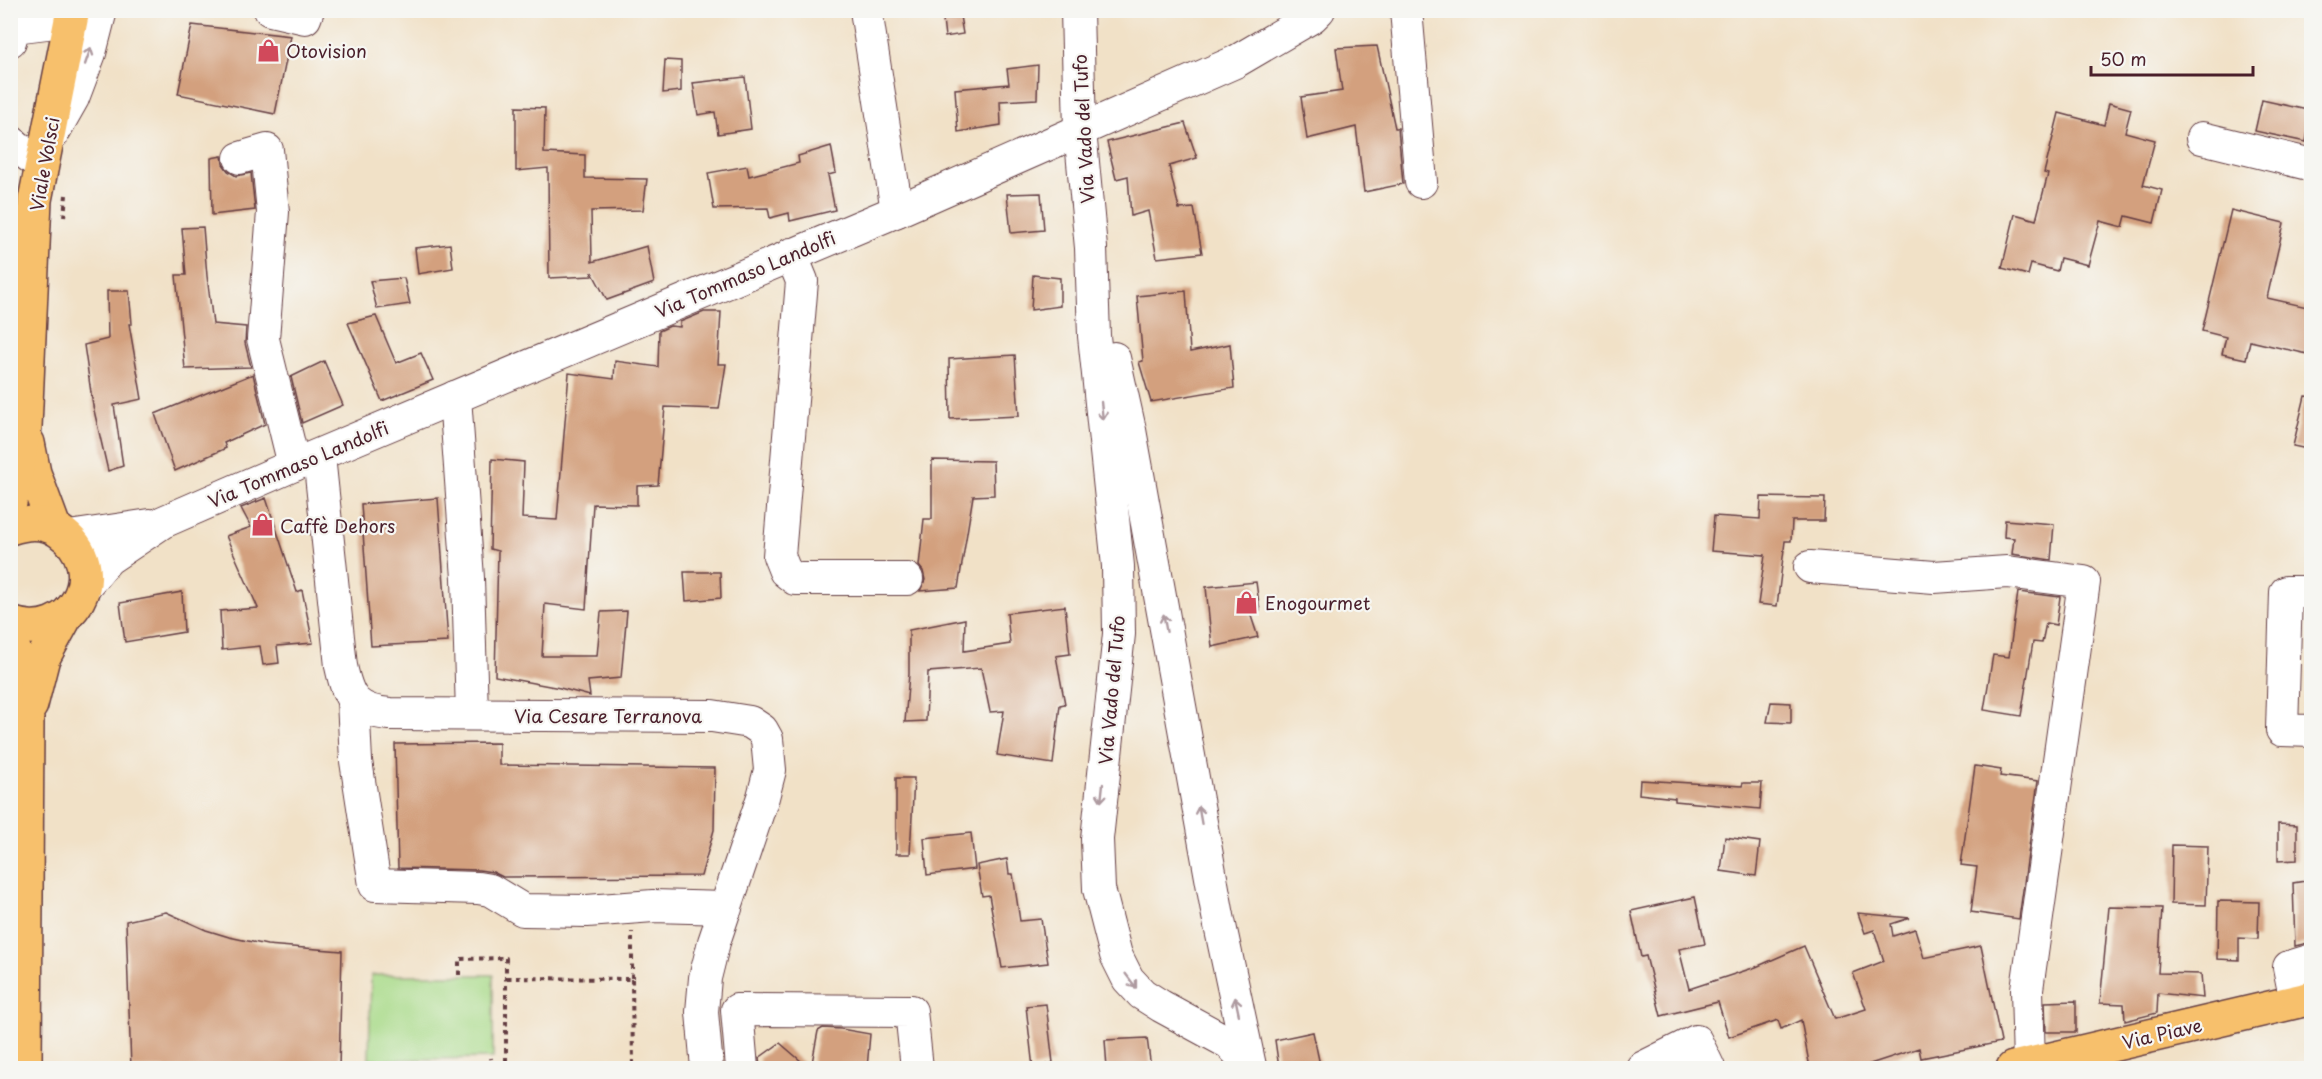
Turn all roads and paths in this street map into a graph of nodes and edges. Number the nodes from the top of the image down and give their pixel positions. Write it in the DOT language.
graph roads {
  1 [pos="270,10"];
  2 [pos="308,10"];
  3 [pos="866,10"];
  4 [pos="1077,10"];
  5 [pos="1319,10"];
  6 [pos="1406,10"];
  7 [pos="82,14"];
  8 [pos="10,41"];
  9 [pos="1080,130"];
  10 [pos="2202,138"];
  11 [pos="10,141"];
  12 [pos="44,156"];
  13 [pos="240,158"];
  14 [pos="2312,165"];
  15 [pos="1421,182"];
  16 [pos="66,193"];
  17 [pos="897,211"];
  18 [pos="63,225"];
  19 [pos="1091,248"];
  20 [pos="791,254"];
  21 [pos="455,398"];
  22 [pos="25,427"];
  23 [pos="307,460"];
  24 [pos="10,503"];
  25 [pos="163,522"];
  26 [pos="10,528"];
  27 [pos="61,532"];
  28 [pos="1810,567"];
  29 [pos="907,579"];
  30 [pos="84,587"];
  31 [pos="2312,592"];
  32 [pos="66,616"];
  33 [pos="10,623"];
  34 [pos="10,637"];
  35 [pos="353,700"];
  36 [pos="472,714"];
  37 [pos="27,719"];
  38 [pos="2312,730"];
  39 [pos="632,906"];
  40 [pos="726,908"];
  41 [pos="2312,960"];
  42 [pos="18,972"];
  43 [pos="459,975"];
  44 [pos="507,978"];
  45 [pos="632,979"];
  46 [pos="2304,1000"];
  47 [pos="491,1058"];
  48 [pos="1250,1066"];
  49 [pos="2021,1067"];
  50 [pos="25,1068"];
  51 [pos="633,1068"];
  52 [pos="706,1068"];
  53 [pos="742,1068"];
  54 [pos="917,1068"];
  55 [pos="1642,1068"];
  56 [pos="1709,1068"];
  1 -- 2 [label="street"];
  3 -- 17 [label="street"];
  4 -- 9 [label="street, Via Vado del Tufo"];
  5 -- 9 [label="street, Via Tommaso Landolfi"];
  6 -- 15 [label="street"];
  7 -- 8 [label="street"];
  7 -- 12 [label="main road, Viale Volsci"];
  9 -- 17 [label="street, Via Tommaso Landolfi"];
  9 -- 19 [label="street, Via Vado del Tufo"];
  10 -- 14 [label="street"];
  11 -- 12 [label="street"];
  12 -- 22 [label="main road, Viale Volsci"];
  13 -- 23 [label="street"];
  16 -- 18 [label="path"];
  17 -- 20 [label="street, Via Tommaso Landolfi"];
  48 -- 19 [label="street, Via Vado del Tufo, one-way"];
  19 -- 48 [label="street, Via Vado del Tufo, one-way"];
  20 -- 21 [label="street, Via Tommaso Landolfi"];
  20 -- 29 [label="street"];
  21 -- 23 [label="street, Via Tommaso Landolfi"];
  21 -- 36 [label="street"];
  22 -- 24 [label="main road, Viale Volsci"];
  22 -- 27 [label="main road, Viale Volsci"];
  23 -- 25 [label="street, Via Tommaso Landolfi"];
  23 -- 35 [label="street"];
  25 -- 27 [label="street, Via Tommaso Landolfi"];
  25 -- 30 [label="street, Via Tommaso Landolfi"];
  26 -- 27 [label="main road"];
  27 -- 30 [label="main road, Viale Volsci"];
  28 -- 49 [label="street"];
  30 -- 32 [label="main road"];
  31 -- 38 [label="street"];
  32 -- 33 [label="main road"];
  32 -- 37 [label="main road"];
  34 -- 37 [label="main road"];
  35 -- 36 [label="street, Via Cesare Terranova"];
  35 -- 39 [label="street"];
  36 -- 40 [label="street, Via Cesare Terranova"];
  37 -- 42 [label="main road"];
  39 -- 40 [label="street"];
  39 -- 45 [label="path"];
  40 -- 52 [label="street, Via Cesare Terranova"];
  41 -- 46 [label="street"];
  42 -- 50 [label="main road"];
  43 -- 44 [label="path"];
  44 -- 45 [label="path"];
  44 -- 47 [label="path"];
  45 -- 51 [label="path"];
  46 -- 49 [label="main road, Via Piave"];
  53 -- 54 [label="street"];
  55 -- 56 [label="street"];
}
